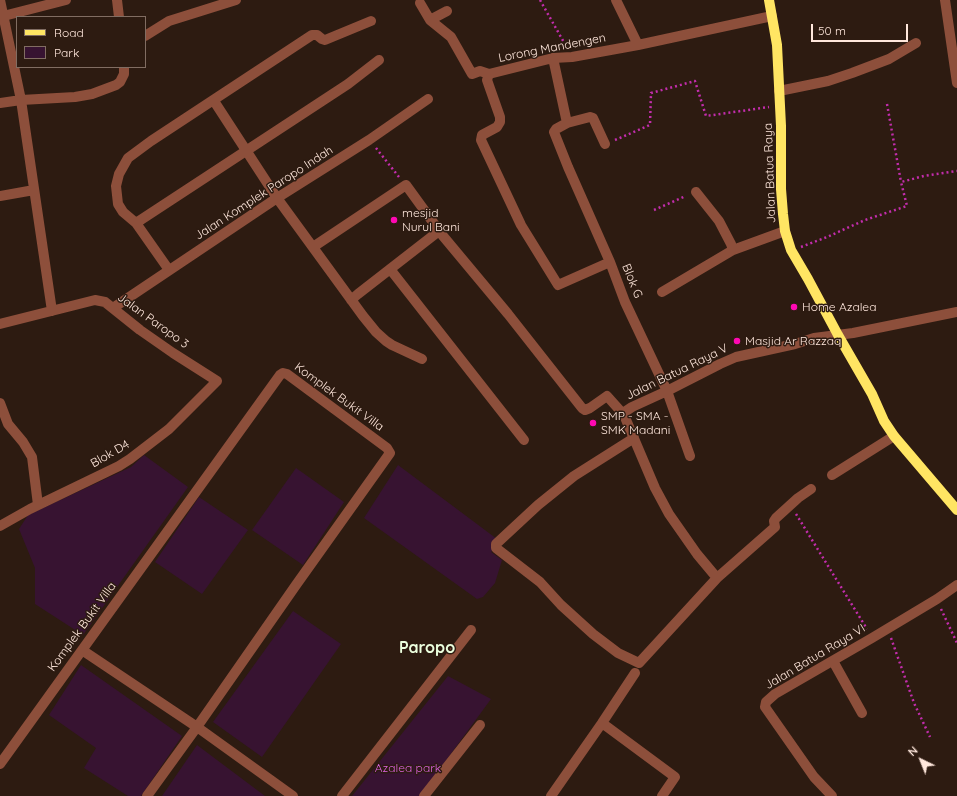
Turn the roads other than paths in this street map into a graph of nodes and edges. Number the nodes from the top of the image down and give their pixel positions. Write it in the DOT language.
graph roads {
  1 [pos="0,0"];
  2 [pos="66,0"];
  3 [pos="117,0"];
  4 [pos="236,0"];
  5 [pos="616,0"];
  6 [pos="769,0"];
  7 [pos="945,0"];
  8 [pos="420,3"];
  9 [pos="447,11"];
  10 [pos="1,16"];
  11 [pos="119,16"];
  12 [pos="772,16"];
  13 [pos="430,20"];
  14 [pos="371,21"];
  15 [pos="953,32"];
  16 [pos="146,35"];
  17 [pos="916,43"];
  18 [pos="638,45"];
  19 [pos="553,58"];
  20 [pos="379,60"];
  21 [pos="124,68"];
  22 [pos="489,74"];
  23 [pos="957,83"];
  24 [pos="779,91"];
  25 [pos="428,99"];
  26 [pos="21,100"];
  27 [pos="214,100"];
  28 [pos="0,103"];
  29 [pos="567,123"];
  30 [pos="605,144"];
  31 [pos="246,150"];
  32 [pos="34,190"];
  33 [pos="696,192"];
  34 [pos="0,196"];
  35 [pos="277,198"];
  36 [pos="136,222"];
  37 [pos="439,231"];
  38 [pos="785,231"];
  39 [pos="313,247"];
  40 [pos="733,250"];
  41 [pos="610,262"];
  42 [pos="390,269"];
  43 [pos="169,270"];
  44 [pos="662,292"];
  45 [pos="352,300"];
  46 [pos="113,308"];
  47 [pos="52,311"];
  48 [pos="957,312"];
  49 [pos="0,324"];
  50 [pos="838,335"];
  51 [pos="422,359"];
  52 [pos="217,380"];
  53 [pos="667,391"];
  54 [pos="0,403"];
  55 [pos="624,415"];
  56 [pos="894,436"];
  57 [pos="634,438"];
  58 [pos="524,440"];
  59 [pos="690,456"];
  60 [pos="832,475"];
  61 [pos="811,489"];
  62 [pos="38,505"];
  63 [pos="957,510"];
  64 [pos="0,526"];
  65 [pos="717,578"];
  66 [pos="957,586"];
  67 [pos="471,630"];
  68 [pos="82,650"];
  69 [pos="833,661"];
  70 [pos="635,673"];
  71 [pos="862,713"];
  72 [pos="602,723"];
  73 [pos="480,725"];
  74 [pos="197,727"];
  75 [pos="0,764"];
  76 [pos="147,796"];
  77 [pos="293,796"];
  78 [pos="342,796"];
  79 [pos="424,796"];
  80 [pos="551,796"];
  81 [pos="662,796"];
  82 [pos="832,796"];
  1 -- 10 [label="street"];
  2 -- 10 [label="street"];
  3 -- 11 [label="street"];
  4 -- 16 [label="street"];
  5 -- 18 [label="street"];
  6 -- 12 [label="main road, Jalan Batua Raya"];
  7 -- 15 [label="street"];
  8 -- 13 [label="street"];
  9 -- 13 [label="street"];
  10 -- 26 [label="street"];
  12 -- 18 [label="street, Lorong Mandengen"];
  12 -- 24 [label="main road, Jalan Batua Raya"];
  13 -- 22 [label="street"];
  14 -- 27 [label="street"];
  15 -- 23 [label="street"];
  17 -- 24 [label="street"];
  18 -- 19 [label="street, Lorong Mandengen"];
  19 -- 22 [label="street, Lorong Mandengen"];
  19 -- 29 [label="street"];
  20 -- 31 [label="street"];
  21 -- 26 [label="street"];
  22 -- 41 [label="street, Lorong Mandengen"];
  24 -- 38 [label="main road, Jalan Batua Raya"];
  25 -- 35 [label="street, Jalan Komplek Paropo Indah"];
  26 -- 28 [label="street"];
  26 -- 32 [label="street"];
  27 -- 31 [label="street"];
  27 -- 36 [label="street"];
  29 -- 30 [label="street"];
  29 -- 41 [label="street, Blok G"];
  31 -- 35 [label="street"];
  31 -- 36 [label="street"];
  32 -- 34 [label="street"];
  32 -- 47 [label="street"];
  33 -- 40 [label="street"];
  35 -- 39 [label="street"];
  35 -- 43 [label="street, Jalan Komplek Paropo Indah"];
  36 -- 43 [label="street"];
  37 -- 39 [label="street"];
  37 -- 42 [label="street"];
  37 -- 55 [label="street"];
  38 -- 40 [label="street"];
  38 -- 50 [label="main road, Jalan Batua Raya"];
  39 -- 45 [label="street"];
  40 -- 44 [label="street"];
  41 -- 53 [label="street, Blok G"];
  42 -- 45 [label="street"];
  42 -- 58 [label="street"];
  43 -- 46 [label="street, Jalan Komplek Paropo Indah"];
  45 -- 51 [label="street"];
  46 -- 47 [label="street, Jalan Paropo 3"];
  46 -- 52 [label="street, Jalan Paropo 3"];
  47 -- 49 [label="street, Jalan Paropo 3"];
  48 -- 50 [label="street, Jalan Batua Raya V"];
  50 -- 53 [label="street, Jalan Batua Raya V"];
  50 -- 56 [label="main road, Jalan Batua Raya"];
  52 -- 62 [label="street, Blok D4"];
  53 -- 55 [label="street, Jalan Batua Raya V"];
  53 -- 59 [label="street, Blok G"];
  54 -- 62 [label="street"];
  55 -- 57 [label="street"];
  56 -- 60 [label="street"];
  56 -- 63 [label="main road, Jalan Batua Raya"];
  57 -- 65 [label="street"];
  57 -- 65 [label="street"];
  61 -- 65 [label="street"];
  62 -- 64 [label="street, Blok D4"];
  66 -- 69 [label="street, Jalan Batua Raya VI"];
  67 -- 78 [label="street"];
  68 -- 74 [label="street"];
  68 -- 74 [label="street, Komplek Bukit Villa"];
  68 -- 75 [label="street, Komplek Bukit Villa"];
  69 -- 71 [label="street"];
  69 -- 82 [label="street, Jalan Batua Raya VI"];
  70 -- 72 [label="street"];
  72 -- 80 [label="street"];
  72 -- 81 [label="street"];
  73 -- 79 [label="street"];
  74 -- 76 [label="street, Komplek Bukit Villa"];
  74 -- 77 [label="street"];
}
